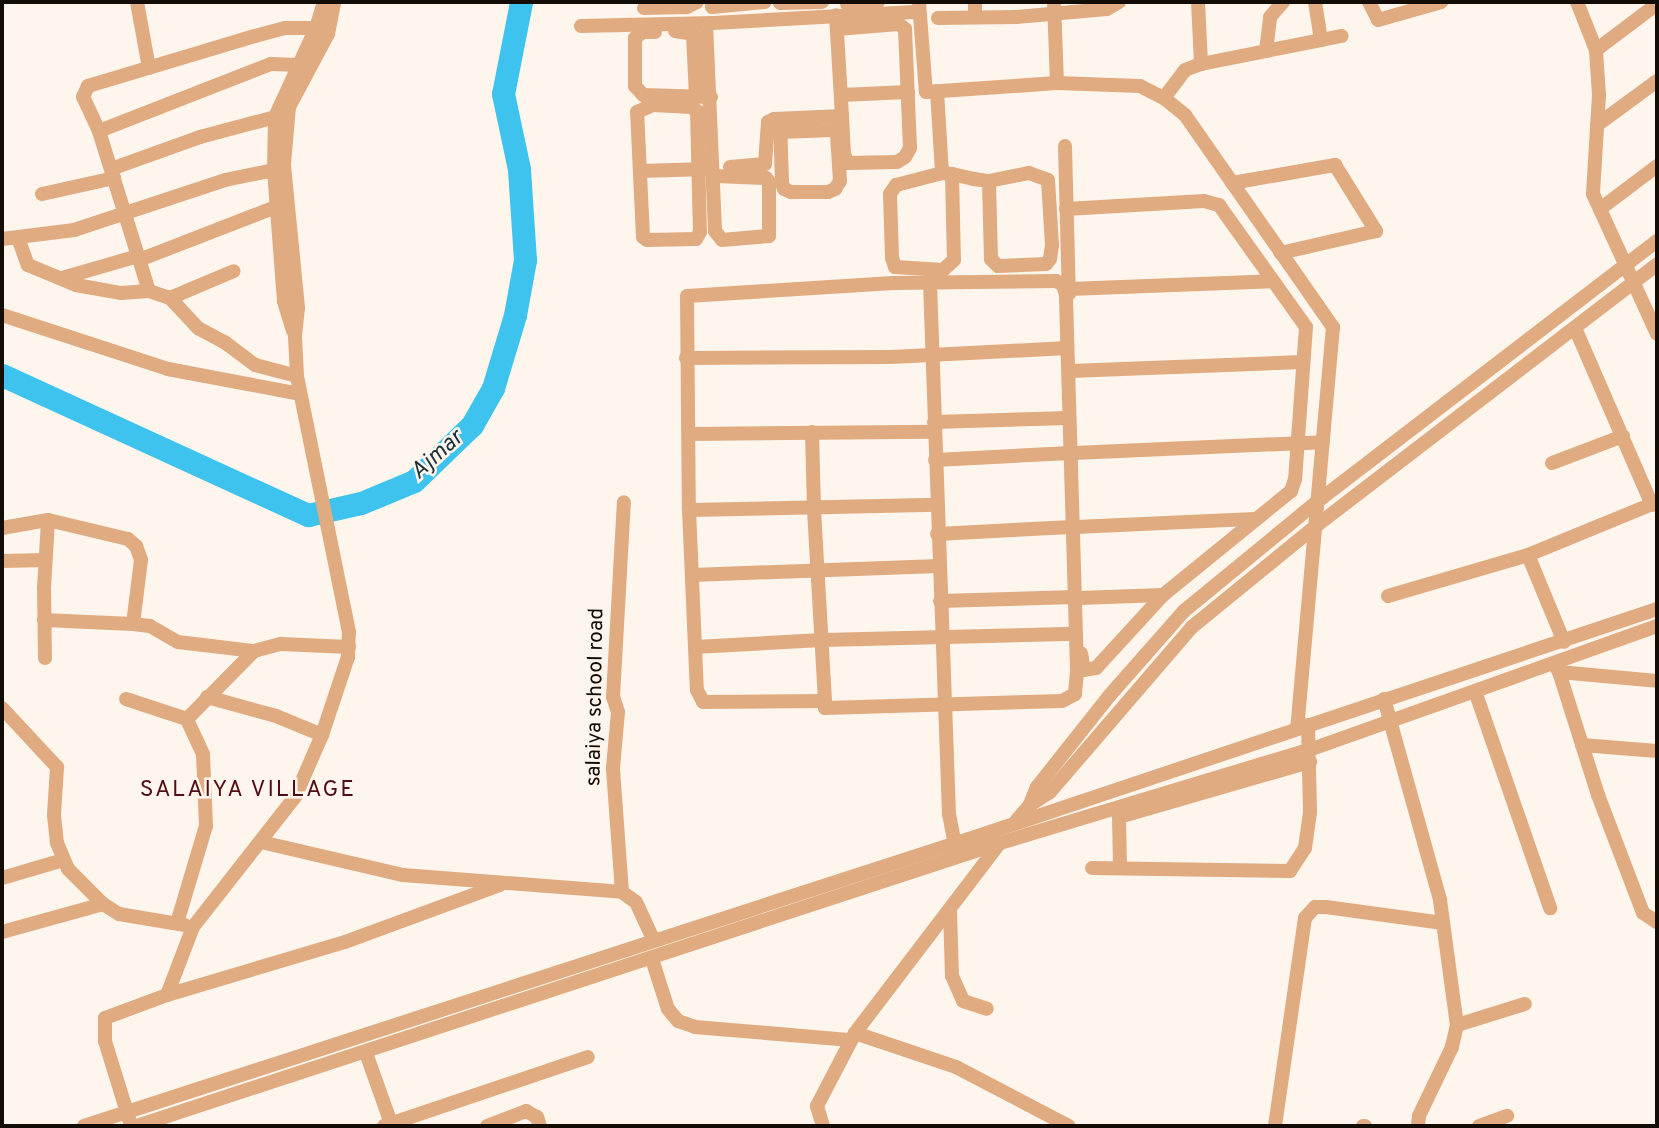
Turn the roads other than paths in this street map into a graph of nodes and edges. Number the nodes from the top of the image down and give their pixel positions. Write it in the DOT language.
graph roads {
  1 [pos="137,2"];
  2 [pos="324,2"];
  3 [pos="334,2"];
  4 [pos="697,2"];
  5 [pos="765,2"];
  6 [pos="821,2"];
  7 [pos="878,2"];
  8 [pos="1119,2"];
  9 [pos="1198,2"];
  10 [pos="1283,2"];
  11 [pos="1315,2"];
  12 [pos="1370,2"];
  13 [pos="1441,2"];
  14 [pos="1577,2"];
  15 [pos="712,4"];
  16 [pos="1657,4"];
  17 [pos="644,5"];
  18 [pos="919,7"];
  19 [pos="1054,7"];
  20 [pos="780,8"];
  21 [pos="975,9"];
  22 [pos="843,13"];
  23 [pos="938,18"];
  24 [pos="710,23"];
  25 [pos="645,25"];
  26 [pos="581,26"];
  27 [pos="322,31"];
  28 [pos="1342,36"];
  29 [pos="1321,40"];
  30 [pos="1596,50"];
  31 [pos="1266,51"];
  32 [pos="1201,64"];
  33 [pos="300,65"];
  34 [pos="149,68"];
  35 [pos="1657,81"];
  36 [pos="1057,83"];
  37 [pos="937,91"];
  38 [pos="908,92"];
  39 [pos="841,95"];
  40 [pos="703,97"];
  41 [pos="1164,98"];
  42 [pos="842,116"];
  43 [pos="275,117"];
  44 [pos="780,125"];
  45 [pos="1597,125"];
  46 [pos="99,131"];
  47 [pos="1065,146"];
  48 [pos="1657,166"];
  49 [pos="699,169"];
  50 [pos="274,170"];
  51 [pos="640,171"];
  52 [pos="715,172"];
  53 [pos="112,173"];
  54 [pos="947,173"];
  55 [pos="989,181"];
  56 [pos="1232,183"];
  57 [pos="42,194"];
  58 [pos="278,206"];
  59 [pos="1066,208"];
  60 [pos="1600,209"];
  61 [pos="125,215"];
  62 [pos="18,238"];
  63 [pos="2,239"];
  64 [pos="1657,241"];
  65 [pos="1280,253"];
  66 [pos="138,258"];
  67 [pos="1657,264"];
  68 [pos="1627,265"];
  69 [pos="234,271"];
  70 [pos="61,278"];
  71 [pos="1273,281"];
  72 [pos="1634,282"];
  73 [pos="930,283"];
  74 [pos="1069,289"];
  75 [pos="149,291"];
  76 [pos="170,298"];
  77 [pos="2,315"];
  78 [pos="1575,328"];
  79 [pos="1657,334"];
  80 [pos="295,336"];
  81 [pos="1067,348"];
  82 [pos="932,355"];
  83 [pos="686,358"];
  84 [pos="1304,362"];
  85 [pos="1071,371"];
  86 [pos="297,376"];
  87 [pos="300,394"];
  88 [pos="1069,418"];
  89 [pos="934,427"];
  90 [pos="812,432"];
  91 [pos="689,434"];
  92 [pos="1623,436"];
  93 [pos="1323,442"];
  94 [pos="1297,443"];
  95 [pos="1072,453"];
  96 [pos="935,460"];
  97 [pos="1552,463"];
  98 [pos="1318,501"];
  99 [pos="624,502"];
  100 [pos="1654,504"];
  101 [pos="937,505"];
  102 [pos="690,510"];
  103 [pos="814,510"];
  104 [pos="1255,519"];
  105 [pos="48,520"];
  106 [pos="1316,526"];
  107 [pos="1074,527"];
  108 [pos="2,528"];
  109 [pos="937,534"];
  110 [pos="1528,555"];
  111 [pos="46,560"];
  112 [pos="2,561"];
  113 [pos="939,566"];
  114 [pos="817,568"];
  115 [pos="692,575"];
  116 [pos="1163,595"];
  117 [pos="1388,596"];
  118 [pos="1077,598"];
  119 [pos="940,601"];
  120 [pos="1657,609"];
  121 [pos="44,620"];
  122 [pos="133,624"];
  123 [pos="1657,627"];
  124 [pos="1076,634"];
  125 [pos="942,638"];
  126 [pos="821,640"];
  127 [pos="1564,642"];
  128 [pos="695,647"];
  129 [pos="349,648"];
  130 [pos="254,651"];
  131 [pos="45,658"];
  132 [pos="1556,668"];
  133 [pos="1657,681"];
  134 [pos="1475,691"];
  135 [pos="207,697"];
  136 [pos="126,699"];
  137 [pos="1384,699"];
  138 [pos="825,701"];
  139 [pos="946,705"];
  140 [pos="2,708"];
  141 [pos="187,719"];
  142 [pos="1390,721"];
  143 [pos="1302,727"];
  144 [pos="323,735"];
  145 [pos="1582,745"];
  146 [pos="1657,751"];
  147 [pos="1309,756"];
  148 [pos="1030,806"];
  149 [pos="1016,822"];
  150 [pos="261,842"];
  151 [pos="1000,843"];
  152 [pos="954,844"];
  153 [pos="64,860"];
  154 [pos="1092,868"];
  155 [pos="1120,868"];
  156 [pos="2,878"];
  157 [pos="505,883"];
  158 [pos="622,892"];
  159 [pos="103,904"];
  160 [pos="1550,908"];
  161 [pos="950,910"];
  162 [pos="1657,922"];
  163 [pos="177,923"];
  164 [pos="1443,923"];
  165 [pos="193,928"];
  166 [pos="2,932"];
  167 [pos="653,939"];
  168 [pos="627,948"];
  169 [pos="652,959"];
  170 [pos="632,966"];
  171 [pos="167,995"];
  172 [pos="1525,1004"];
  173 [pos="987,1009"];
  174 [pos="1457,1025"];
  175 [pos="853,1037"];
  176 [pos="366,1053"];
  177 [pos="588,1057"];
  178 [pos="1507,1116"];
  179 [pos="129,1120"];
  180 [pos="1048,1121"];
  181 [pos="107,1123"];
  182 [pos="389,1125"];
  183 [pos="84,1126"];
  184 [pos="138,1126"];
  185 [pos="487,1126"];
  186 [pos="540,1126"];
  187 [pos="823,1126"];
  188 [pos="1069,1126"];
  189 [pos="1275,1126"];
  190 [pos="1418,1126"];
  191 [pos="1479,1126"];
  1 -- 34 [label="street"];
  2 -- 27 [label="street"];
  3 -- 27 [label="street"];
  4 -- 17 [label="street"];
  5 -- 15 [label="street"];
  6 -- 20 [label="street"];
  7 -- 22 [label="street"];
  8 -- 19 [label="street"];
  9 -- 32 [label="street"];
  10 -- 31 [label="street"];
  11 -- 29 [label="street"];
  12 -- 13 [label="street"];
  14 -- 30 [label="street"];
  15 -- 24 [label="street"];
  16 -- 30 [label="street"];
  17 -- 25 [label="street"];
  18 -- 22 [label="street"];
  18 -- 37 [label="street"];
  19 -- 21 [label="street"];
  19 -- 36 [label="street"];
  20 -- 22 [label="street"];
  20 -- 24 [label="street"];
  21 -- 23 [label="street"];
  22 -- 38 [label="street"];
  22 -- 39 [label="street"];
  24 -- 25 [label="street"];
  24 -- 40 [label="street"];
  25 -- 26 [label="street"];
  27 -- 33 [label="street"];
  27 -- 34 [label="street"];
  27 -- 80 [label="street"];
  28 -- 29 [label="street"];
  29 -- 31 [label="street"];
  30 -- 45 [label="street"];
  31 -- 32 [label="street"];
  32 -- 41 [label="street"];
  33 -- 43 [label="street"];
  33 -- 46 [label="street"];
  34 -- 46 [label="street"];
  35 -- 45 [label="street"];
  36 -- 37 [label="street"];
  36 -- 41 [label="street"];
  37 -- 54 [label="street"];
  38 -- 39 [label="street"];
  38 -- 42 [label="street"];
  39 -- 42 [label="street"];
  40 -- 40 [label="street"];
  40 -- 52 [label="street"];
  41 -- 56 [label="street"];
  42 -- 44 [label="street"];
  43 -- 50 [label="street"];
  43 -- 53 [label="street"];
  44 -- 44 [label="street"];
  44 -- 52 [label="street"];
  45 -- 60 [label="street"];
  46 -- 53 [label="street"];
  47 -- 59 [label="street"];
  48 -- 60 [label="street"];
  49 -- 51 [label="street"];
  49 -- 51 [label="street"];
  49 -- 51 [label="street"];
  49 -- 52 [label="street"];
  50 -- 58 [label="street"];
  50 -- 61 [label="street"];
  52 -- 52 [label="street"];
  53 -- 57 [label="street"];
  53 -- 61 [label="street"];
  54 -- 54 [label="street"];
  54 -- 55 [label="street"];
  55 -- 55 [label="street"];
  56 -- 65 [label="street"];
  56 -- 65 [label="street"];
  58 -- 66 [label="street"];
  58 -- 80 [label="street"];
  59 -- 71 [label="street"];
  59 -- 74 [label="street"];
  60 -- 68 [label="street"];
  61 -- 62 [label="street"];
  61 -- 66 [label="street"];
  62 -- 63 [label="street"];
  62 -- 70 [label="street"];
  64 -- 68 [label="street"];
  65 -- 93 [label="street"];
  66 -- 70 [label="street"];
  66 -- 75 [label="street"];
  67 -- 72 [label="street"];
  68 -- 72 [label="street"];
  68 -- 98 [label="street"];
  69 -- 76 [label="street"];
  70 -- 75 [label="street"];
  71 -- 74 [label="street"];
  71 -- 84 [label="street"];
  72 -- 78 [label="street"];
  72 -- 79 [label="street"];
  73 -- 81 [label="street"];
  73 -- 82 [label="street"];
  73 -- 83 [label="street"];
  74 -- 85 [label="street"];
  75 -- 76 [label="street"];
  76 -- 86 [label="street"];
  77 -- 87 [label="street"];
  78 -- 92 [label="street"];
  78 -- 106 [label="street"];
  80 -- 86 [label="street"];
  81 -- 82 [label="street"];
  81 -- 88 [label="street"];
  82 -- 83 [label="street"];
  82 -- 89 [label="street"];
  83 -- 91 [label="street"];
  84 -- 85 [label="street"];
  84 -- 94 [label="street"];
  85 -- 95 [label="street"];
  86 -- 87 [label="street"];
  87 -- 129 [label="street"];
  88 -- 89 [label="street"];
  88 -- 95 [label="street"];
  89 -- 90 [label="street"];
  89 -- 96 [label="street"];
  90 -- 91 [label="street"];
  90 -- 103 [label="street"];
  91 -- 102 [label="street"];
  92 -- 97 [label="street"];
  92 -- 100 [label="street"];
  93 -- 94 [label="street"];
  93 -- 98 [label="street"];
  94 -- 95 [label="street"];
  94 -- 104 [label="street"];
  95 -- 96 [label="street"];
  95 -- 107 [label="street"];
  96 -- 101 [label="street"];
  98 -- 106 [label="street"];
  98 -- 148 [label="street"];
  99 -- 158 [label="street, salaiya school road"];
  100 -- 110 [label="street"];
  101 -- 103 [label="street"];
  101 -- 109 [label="street"];
  102 -- 103 [label="street"];
  102 -- 115 [label="street"];
  103 -- 114 [label="street"];
  104 -- 107 [label="street"];
  104 -- 116 [label="street"];
  105 -- 108 [label="street"];
  105 -- 111 [label="street"];
  105 -- 122 [label="street"];
  106 -- 143 [label="street"];
  106 -- 148 [label="street"];
  107 -- 109 [label="street"];
  107 -- 118 [label="street"];
  109 -- 113 [label="street"];
  110 -- 117 [label="street"];
  110 -- 127 [label="street"];
  111 -- 112 [label="street"];
  111 -- 121 [label="street"];
  113 -- 114 [label="street"];
  113 -- 119 [label="street"];
  114 -- 115 [label="street"];
  114 -- 126 [label="street"];
  115 -- 128 [label="street"];
  116 -- 118 [label="street"];
  116 -- 118 [label="street"];
  118 -- 119 [label="street"];
  118 -- 124 [label="street"];
  119 -- 125 [label="street"];
  120 -- 127 [label="street"];
  121 -- 122 [label="street"];
  121 -- 131 [label="street"];
  122 -- 130 [label="street"];
  123 -- 132 [label="street"];
  124 -- 125 [label="street"];
  124 -- 139 [label="street"];
  125 -- 126 [label="street"];
  125 -- 139 [label="street"];
  126 -- 128 [label="street"];
  126 -- 138 [label="street"];
  127 -- 137 [label="street"];
  128 -- 138 [label="street"];
  129 -- 130 [label="street"];
  129 -- 144 [label="street"];
  130 -- 135 [label="street"];
  132 -- 133 [label="street"];
  132 -- 134 [label="street"];
  132 -- 145 [label="street"];
  134 -- 142 [label="street"];
  134 -- 160 [label="street"];
  135 -- 141 [label="street"];
  135 -- 144 [label="street"];
  136 -- 141 [label="street"];
  137 -- 142 [label="street"];
  137 -- 143 [label="street"];
  138 -- 139 [label="street"];
  139 -- 152 [label="street"];
  140 -- 153 [label="street"];
  141 -- 163 [label="street"];
  142 -- 147 [label="street"];
  142 -- 164 [label="street"];
  143 -- 147 [label="street"];
  143 -- 149 [label="street"];
  144 -- 150 [label="street"];
  145 -- 146 [label="street"];
  145 -- 162 [label="street"];
  147 -- 151 [label="street"];
  147 -- 155 [label="street"];
  147 -- 155 [label="street"];
  148 -- 149 [label="street"];
  149 -- 151 [label="street"];
  149 -- 152 [label="street"];
  150 -- 157 [label="street"];
  150 -- 165 [label="street"];
  151 -- 161 [label="street"];
  151 -- 169 [label="street"];
  152 -- 167 [label="street"];
  153 -- 156 [label="street"];
  153 -- 159 [label="street"];
  154 -- 155 [label="street"];
  157 -- 158 [label="street"];
  157 -- 171 [label="street"];
  158 -- 167 [label="street"];
  159 -- 163 [label="street"];
  159 -- 166 [label="street"];
  161 -- 173 [label="street"];
  161 -- 175 [label="street"];
  163 -- 165 [label="street"];
  164 -- 174 [label="street"];
  164 -- 189 [label="street"];
  165 -- 171 [label="street"];
  167 -- 168 [label="street"];
  168 -- 170 [label="street"];
  168 -- 179 [label="street"];
  169 -- 170 [label="street"];
  169 -- 175 [label="street"];
  170 -- 176 [label="street"];
  171 -- 179 [label="street"];
  172 -- 174 [label="street"];
  174 -- 190 [label="street"];
  175 -- 180 [label="street"];
  175 -- 187 [label="street"];
  176 -- 182 [label="street"];
  176 -- 184 [label="street"];
  177 -- 182 [label="street"];
  178 -- 191 [label="street"];
  179 -- 181 [label="street"];
  180 -- 188 [label="street"];
  181 -- 183 [label="street"];
  185 -- 186 [label="street"];
}
